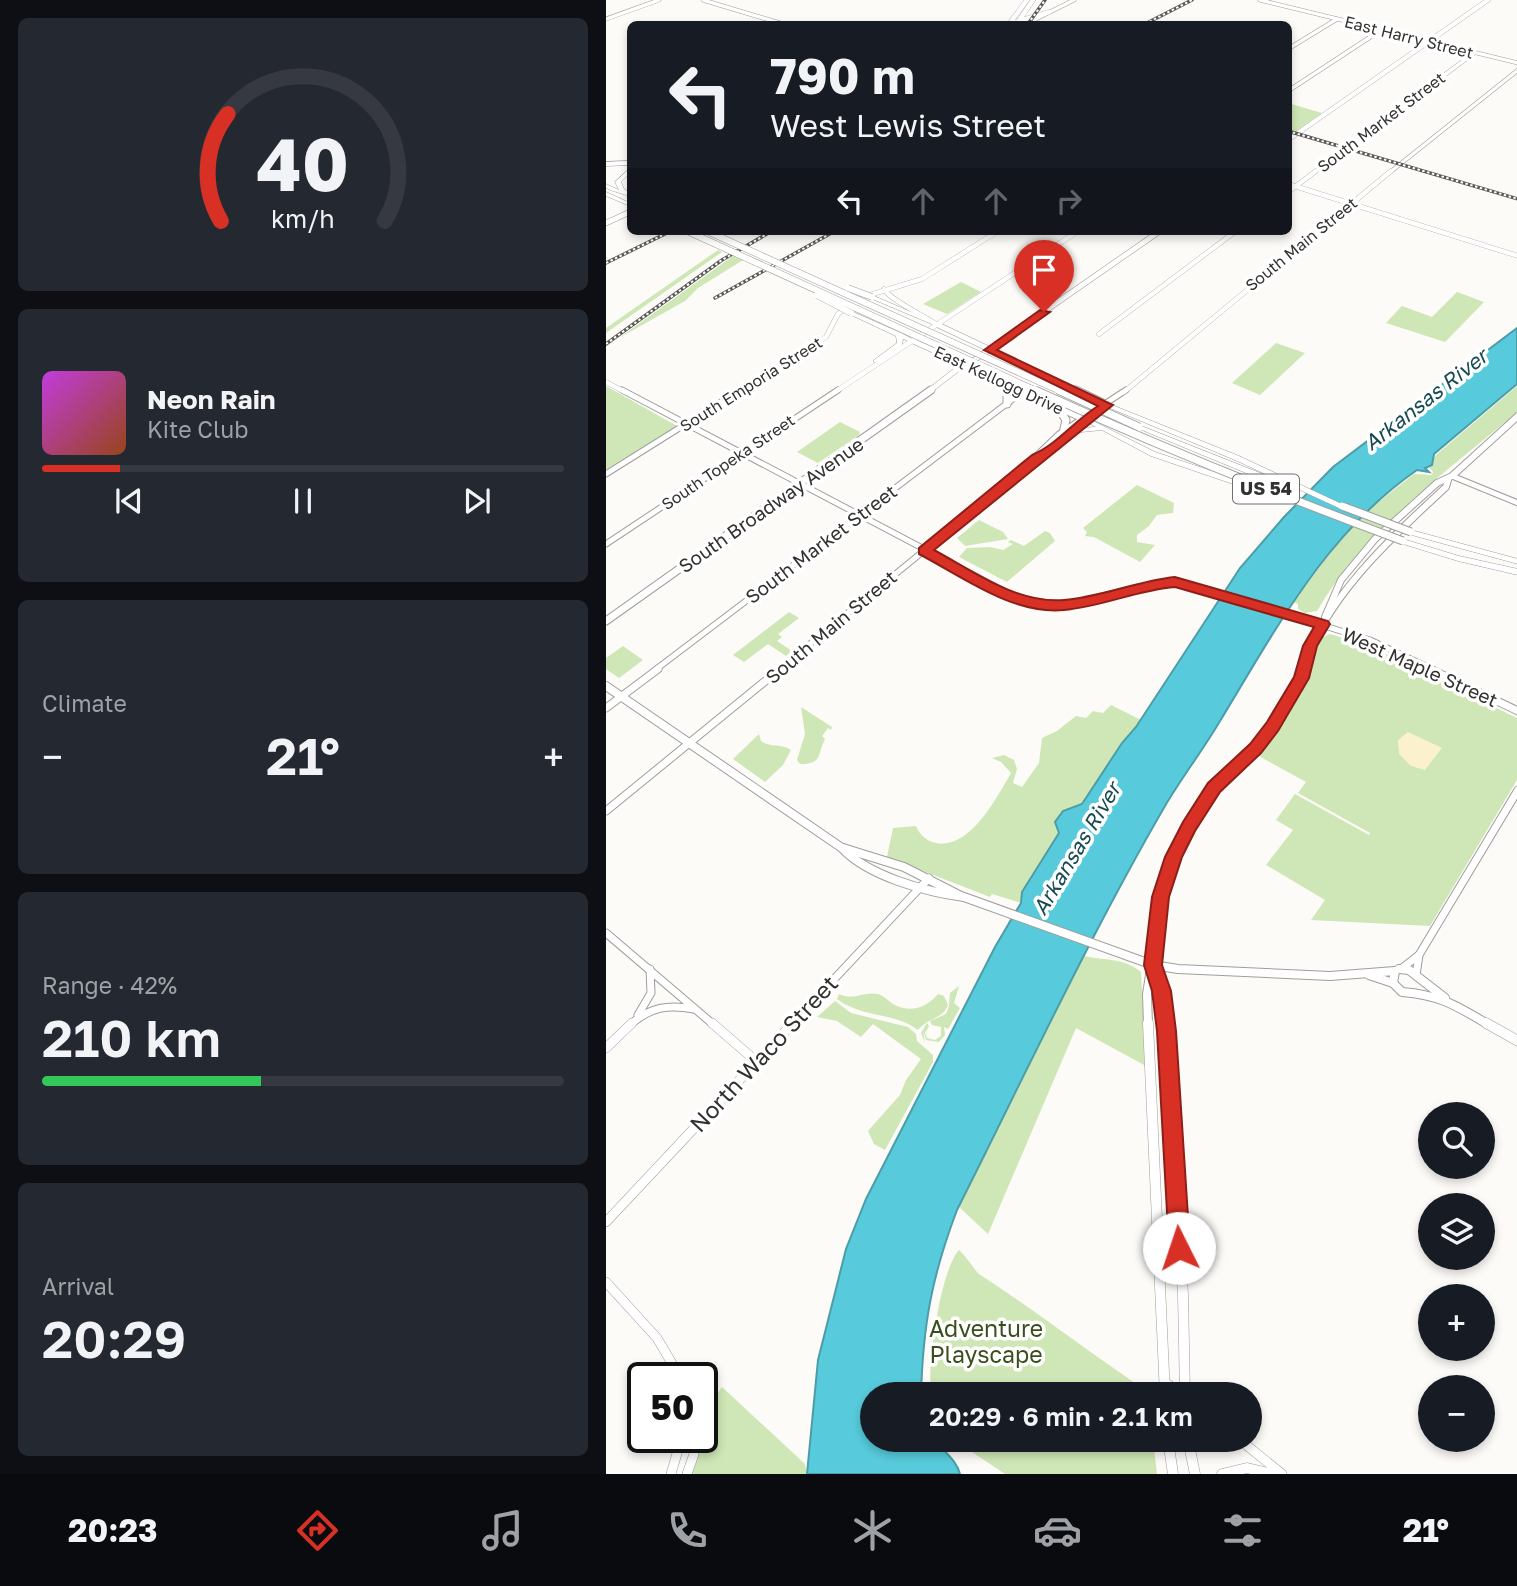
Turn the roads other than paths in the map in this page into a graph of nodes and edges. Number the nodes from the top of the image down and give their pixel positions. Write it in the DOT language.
graph roads {
  1 [pos="659,0"];
  2 [pos="703,0"];
  3 [pos="1027,0"];
  4 [pos="1033,0"];
  5 [pos="1074,0"];
  6 [pos="1260,0"];
  7 [pos="1488,0"];
  8 [pos="1049,12"];
  9 [pos="606,19"];
  10 [pos="1337,19"];
  11 [pos="773,21"];
  12 [pos="1010,21"];
  13 [pos="1018,21"];
  14 [pos="1020,21"];
  15 [pos="1032,21"];
  16 [pos="1381,30"];
  17 [pos="1429,41"];
  18 [pos="1292,47"];
  19 [pos="1474,52"];
  20 [pos="1518,63"];
  21 [pos="1518,70"];
  22 [pos="1292,88"];
  23 [pos="1292,137"];
  24 [pos="627,163"];
  25 [pos="606,164"];
  26 [pos="627,174"];
  27 [pos="1292,185"];
  28 [pos="606,186"];
  29 [pos="1296,186"];
  30 [pos="1292,189"];
  31 [pos="627,194"];
  32 [pos="606,195"];
  33 [pos="627,195"];
  34 [pos="627,204"];
  35 [pos="1351,204"];
  36 [pos="627,215"];
  37 [pos="606,225"];
  38 [pos="697,235"];
  39 [pos="716,235"];
  40 [pos="991,235"];
  41 [pos="1072,235"];
  42 [pos="1154,235"];
  43 [pos="1231,235"];
  44 [pos="1518,256"];
  45 [pos="771,260"];
  46 [pos="760,264"];
  47 [pos="884,289"];
  48 [pos="936,324"];
  49 [pos="899,334"];
  50 [pos="1099,334"];
  51 [pos="913,341"];
  52 [pos="989,350"];
  53 [pos="876,360"];
  54 [pos="966,366"];
  55 [pos="850,380"];
  56 [pos="606,382"];
  57 [pos="1002,382"];
  58 [pos="1022,392"];
  59 [pos="1118,398"];
  60 [pos="1007,404"];
  61 [pos="1107,405"];
  62 [pos="1057,407"];
  63 [pos="1127,413"];
  64 [pos="1518,416"];
  65 [pos="1085,419"];
  66 [pos="686,425"];
  67 [pos="1103,429"];
  68 [pos="1065,435"];
  69 [pos="742,454"];
  70 [pos="606,474"];
  71 [pos="1450,478"];
  72 [pos="800,484"];
  73 [pos="1518,503"];
  74 [pos="1308,506"];
  75 [pos="1342,506"];
  76 [pos="859,516"];
  77 [pos="606,544"];
  78 [pos="924,551"];
  79 [pos="1518,562"];
  80 [pos="1518,572"];
  81 [pos="606,621"];
  82 [pos="1322,624"];
  83 [pos="606,686"];
  84 [pos="621,696"];
  85 [pos="606,708"];
  86 [pos="1518,711"];
  87 [pos="690,743"];
  88 [pos="1518,790"];
  89 [pos="606,811"];
  90 [pos="842,848"];
  91 [pos="929,878"];
  92 [pos="921,887"];
  93 [pos="964,897"];
  94 [pos="606,933"];
  95 [pos="1419,955"];
  96 [pos="1153,965"];
  97 [pos="649,967"];
  98 [pos="1398,970"];
  99 [pos="1369,975"];
  100 [pos="1417,976"];
  101 [pos="1393,983"];
  102 [pos="1412,993"];
  103 [pos="1448,1001"];
  104 [pos="696,1010"];
  105 [pos="630,1025"];
  106 [pos="1518,1041"];
  107 [pos="606,1048"];
  108 [pos="757,1062"];
  109 [pos="606,1222"];
  110 [pos="606,1282"];
  111 [pos="671,1362"];
  112 [pos="1165,1382"];
  113 [pos="1184,1382"];
  114 [pos="1170,1452"];
  115 [pos="1190,1452"];
  116 [pos="1255,1452"];
  117 [pos="677,1453"];
  118 [pos="694,1453"];
  119 [pos="671,1474"];
  120 [pos="687,1474"];
  121 [pos="1173,1474"];
  122 [pos="1195,1474"];
  123 [pos="1222,1474"];
  124 [pos="1272,1474"];
  125 [pos="1282,1474"];
  1 -- 9 [label="street"];
  2 -- 11 [label="street"];
  3 -- 12 [label="main road"];
  4 -- 13 [label="main road"];
  5 -- 8 [label="street"];
  6 -- 10 [label="street, East Harry Street"];
  7 -- 17 [label="main road"];
  8 -- 14 [label="main road"];
  8 -- 15 [label="street"];
  10 -- 16 [label="street, East Harry Street"];
  10 -- 18 [label="street"];
  16 -- 17 [label="street, East Harry Street"];
  16 -- 22 [label="street"];
  17 -- 19 [label="street, East Harry Street"];
  17 -- 23 [label="main road"];
  19 -- 20 [label="street, East Harry Street"];
  19 -- 29 [label="street, South Market Street"];
  21 -- 35 [label="street, South Main Street"];
  24 -- 25 [label="highway"];
  26 -- 31 [label="highway"];
  27 -- 29 [label="street"];
  28 -- 33 [label="highway"];
  29 -- 30 [label="street, South Market Street"];
  29 -- 35 [label="street"];
  32 -- 34 [label="highway"];
  35 -- 44 [label="street"];
  35 -- 59 [label="street, South Main Street"];
  36 -- 37 [label="main road"];
  38 -- 46 [label="highway, US 54, bridge"];
  39 -- 45 [label="highway, US 54, bridge"];
  40 -- 47 [label="street, South Emporia Street"];
  41 -- 48 [label="street, South Topeka Street"];
  42 -- 52 [label="main road, South Broadway Avenue"];
  43 -- 50 [label="street"];
  45 -- 48 [label="highway, bridge"];
  45 -- 75 [label="highway, US 54, bridge"];
  46 -- 49 [label="highway, bridge"];
  46 -- 74 [label="highway, US 54, bridge"];
  47 -- 48 [label="main road, East Kellogg Drive"];
  47 -- 66 [label="street, South Emporia Street"];
  48 -- 51 [label="street, South Topeka Street"];
  48 -- 52 [label="main road, East Kellogg Drive"];
  49 -- 51 [label="highway"];
  49 -- 53 [label="highway"];
  51 -- 54 [label="main road, East Kellogg Drive"];
  51 -- 55 [label="street, South Topeka Street"];
  52 -- 54 [label="main road, South Broadway Avenue"];
  52 -- 61 [label="main road, East Kellogg Drive"];
  53 -- 55 [label="street, South Topeka Street"];
  54 -- 57 [label="main road, East Kellogg Drive"];
  54 -- 72 [label="main road, South Broadway Avenue"];
  55 -- 69 [label="street, South Topeka Street"];
  56 -- 66 [label="street, West Maple Street"];
  57 -- 58 [label="main road, East Kellogg Drive"];
  57 -- 60 [label="main road"];
  58 -- 60 [label="street, South Market Street"];
  58 -- 62 [label="main road, East Kellogg Drive"];
  59 -- 61 [label="street, South Main Street"];
  59 -- 63 [label="highway"];
  60 -- 76 [label="street, South Market Street"];
  61 -- 63 [label="highway"];
  61 -- 65 [label="street, South Main Street"];
  62 -- 65 [label="main road, East Kellogg Drive"];
  62 -- 68 [label="main road"];
  63 -- 75 [label="highway"];
  64 -- 71 [label="main road"];
  65 -- 67 [label="highway"];
  65 -- 68 [label="street, South Main Street"];
  66 -- 69 [label="street, West Maple Street"];
  66 -- 70 [label="street, South Emporia Street"];
  67 -- 68 [label="highway"];
  67 -- 74 [label="highway, bridge"];
  68 -- 78 [label="street, South Main Street"];
  69 -- 72 [label="street, West Maple Street"];
  69 -- 77 [label="street, South Topeka Street"];
  71 -- 73 [label="street"];
  71 -- 82 [label="main road"];
  71 -- 82 [label="main road"];
  72 -- 76 [label="street, West Maple Street"];
  72 -- 81 [label="main road, South Broadway Avenue"];
  74 -- 80 [label="highway, US 54, bridge"];
  75 -- 79 [label="highway, US 54, bridge"];
  76 -- 78 [label="street, West Maple Street"];
  76 -- 84 [label="street, South Market Street"];
  78 -- 82 [label="street, West Maple Street"];
  78 -- 87 [label="street, South Main Street"];
  82 -- 86 [label="street, West Maple Street"];
  82 -- 96 [label="main road"];
  83 -- 84 [label="main road"];
  84 -- 85 [label="street, South Market Street"];
  84 -- 87 [label="main road"];
  87 -- 89 [label="street, South Main Street"];
  87 -- 90 [label="main road"];
  88 -- 95 [label="street"];
  90 -- 91 [label="main road"];
  90 -- 92 [label="main road"];
  91 -- 92 [label="street, North Waco Street"];
  91 -- 93 [label="main road"];
  92 -- 93 [label="main road"];
  92 -- 108 [label="street, North Waco Street"];
  93 -- 96 [label="main road"];
  94 -- 97 [label="street"];
  95 -- 98 [label="street"];
  95 -- 100 [label="street"];
  96 -- 99 [label="main road"];
  96 -- 112 [label="main road"];
  96 -- 113 [label="main road"];
  97 -- 104 [label="street"];
  97 -- 105 [label="street"];
  98 -- 99 [label="main road"];
  98 -- 100 [label="main road"];
  98 -- 101 [label="main road"];
  99 -- 101 [label="main road"];
  100 -- 102 [label="main road"];
  100 -- 103 [label="main road"];
  101 -- 102 [label="main road"];
  102 -- 103 [label="main road"];
  103 -- 106 [label="main road"];
  104 -- 105 [label="street"];
  104 -- 108 [label="street"];
  105 -- 107 [label="street"];
  108 -- 109 [label="street, North Waco Street"];
  110 -- 111 [label="street"];
  114 -- 121 [label="main road"];
  115 -- 122 [label="main road"];
  116 -- 125 [label="street"];
  117 -- 119 [label="street"];
  118 -- 120 [label="street"];
  123 -- 124 [label="main road"];
}
